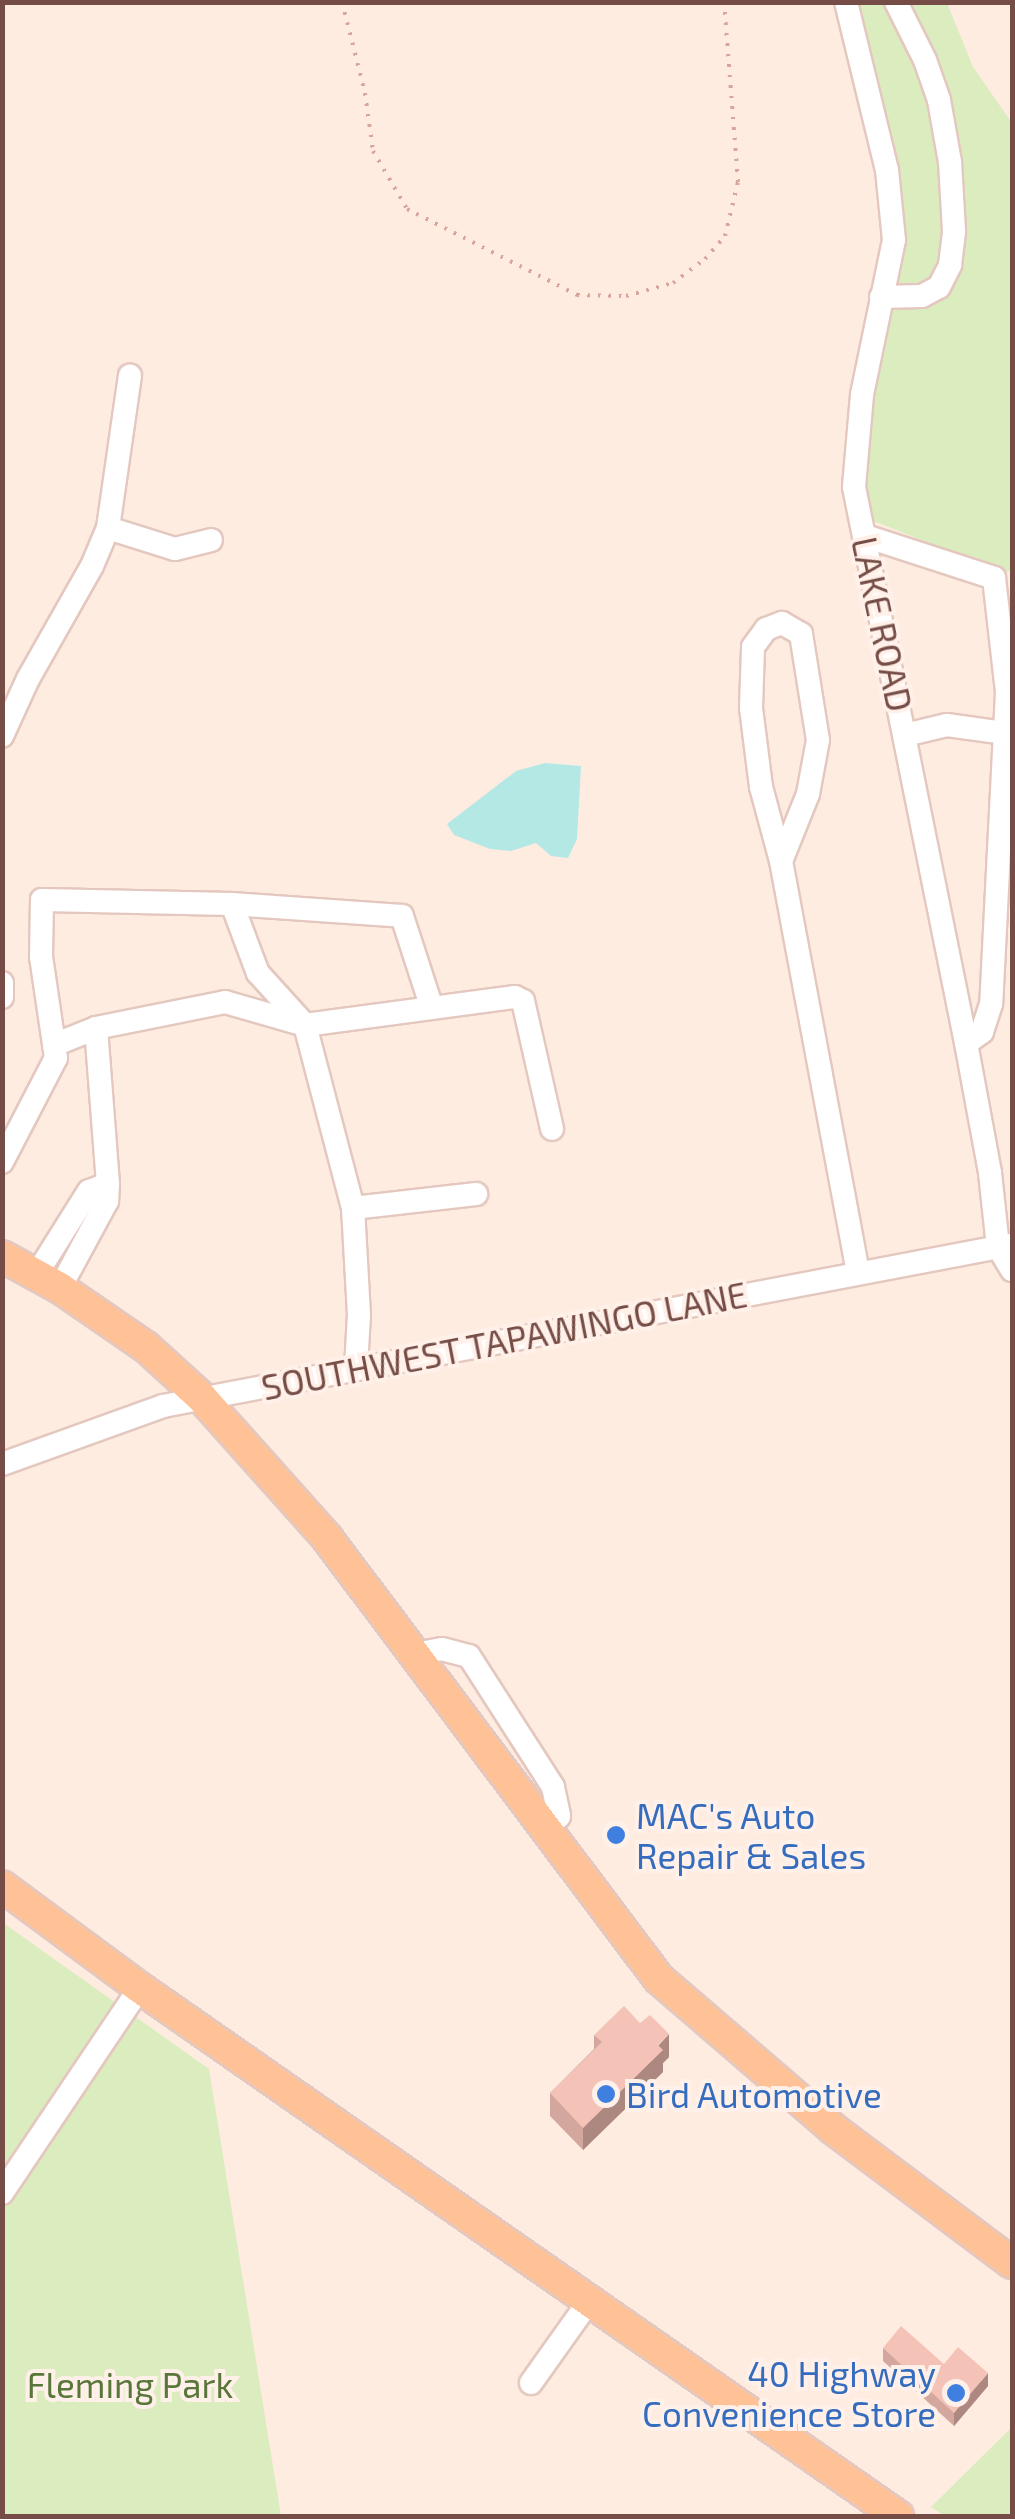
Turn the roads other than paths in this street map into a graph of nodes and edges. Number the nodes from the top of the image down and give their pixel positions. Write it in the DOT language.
graph roads {
  1 [pos="846,2"];
  2 [pos="896,2"];
  3 [pos="882,297"];
  4 [pos="130,376"];
  5 [pos="108,528"];
  6 [pos="865,536"];
  7 [pos="210,540"];
  8 [pos="1003,578"];
  9 [pos="4,725"];
  10 [pos="1005,734"];
  11 [pos="906,735"];
  12 [pos="781,860"];
  13 [pos="232,904"];
  14 [pos="2,983"];
  15 [pos="2,997"];
  16 [pos="431,1005"];
  17 [pos="305,1025"];
  18 [pos="96,1028"];
  19 [pos="966,1044"];
  20 [pos="54,1045"];
  21 [pos="552,1129"];
  22 [pos="2,1162"];
  23 [pos="476,1194"];
  24 [pos="353,1208"];
  25 [pos="1005,1246"];
  26 [pos="2,1256"];
  27 [pos="1012,1270"];
  28 [pos="858,1272"];
  29 [pos="48,1281"];
  30 [pos="356,1368"];
  31 [pos="202,1398"];
  32 [pos="2,1464"];
  33 [pos="414,1654"];
  34 [pos="547,1830"];
  35 [pos="2,1886"];
  36 [pos="140,1988"];
  37 [pos="11,2158"];
  38 [pos="2,2193"];
  39 [pos="1012,2263"];
  40 [pos="590,2300"];
  41 [pos="532,2383"];
  42 [pos="898,2516"];
  1 -- 3 [label="street, LAKE ROAD"];
  2 -- 3 [label="street"];
  3 -- 6 [label="street, LAKE ROAD"];
  4 -- 5 [label="street"];
  5 -- 7 [label="street"];
  5 -- 9 [label="street"];
  6 -- 8 [label="street"];
  6 -- 11 [label="street, LAKE ROAD"];
  8 -- 10 [label="street"];
  10 -- 11 [label="street"];
  10 -- 19 [label="street"];
  11 -- 19 [label="street, LAKE ROAD"];
  12 -- 12 [label="street"];
  12 -- 28 [label="street"];
  13 -- 16 [label="street"];
  13 -- 17 [label="street"];
  13 -- 20 [label="street"];
  14 -- 15 [label="street"];
  16 -- 17 [label="street"];
  16 -- 21 [label="street"];
  17 -- 18 [label="street"];
  17 -- 24 [label="street"];
  18 -- 20 [label="street"];
  18 -- 29 [label="street"];
  19 -- 25 [label="street, LAKE ROAD"];
  20 -- 22 [label="street"];
  23 -- 24 [label="street"];
  24 -- 30 [label="street"];
  25 -- 27 [label="street"];
  25 -- 28 [label="street, SOUTHWEST TAPAWINGO LANE"];
  26 -- 29 [label="main road"];
  28 -- 30 [label="street, SOUTHWEST TAPAWINGO LANE"];
  29 -- 31 [label="main road"];
  30 -- 31 [label="street, SOUTHWEST TAPAWINGO LANE"];
  31 -- 32 [label="street, SOUTHWEST TAPAWINGO LANE"];
  31 -- 33 [label="main road"];
  33 -- 34 [label="main road"];
  33 -- 34 [label="street"];
  34 -- 39 [label="main road"];
  35 -- 36 [label="main road"];
  36 -- 37 [label="street"];
  36 -- 40 [label="main road"];
  37 -- 38 [label="street"];
  40 -- 41 [label="street"];
  40 -- 42 [label="main road"];
}
